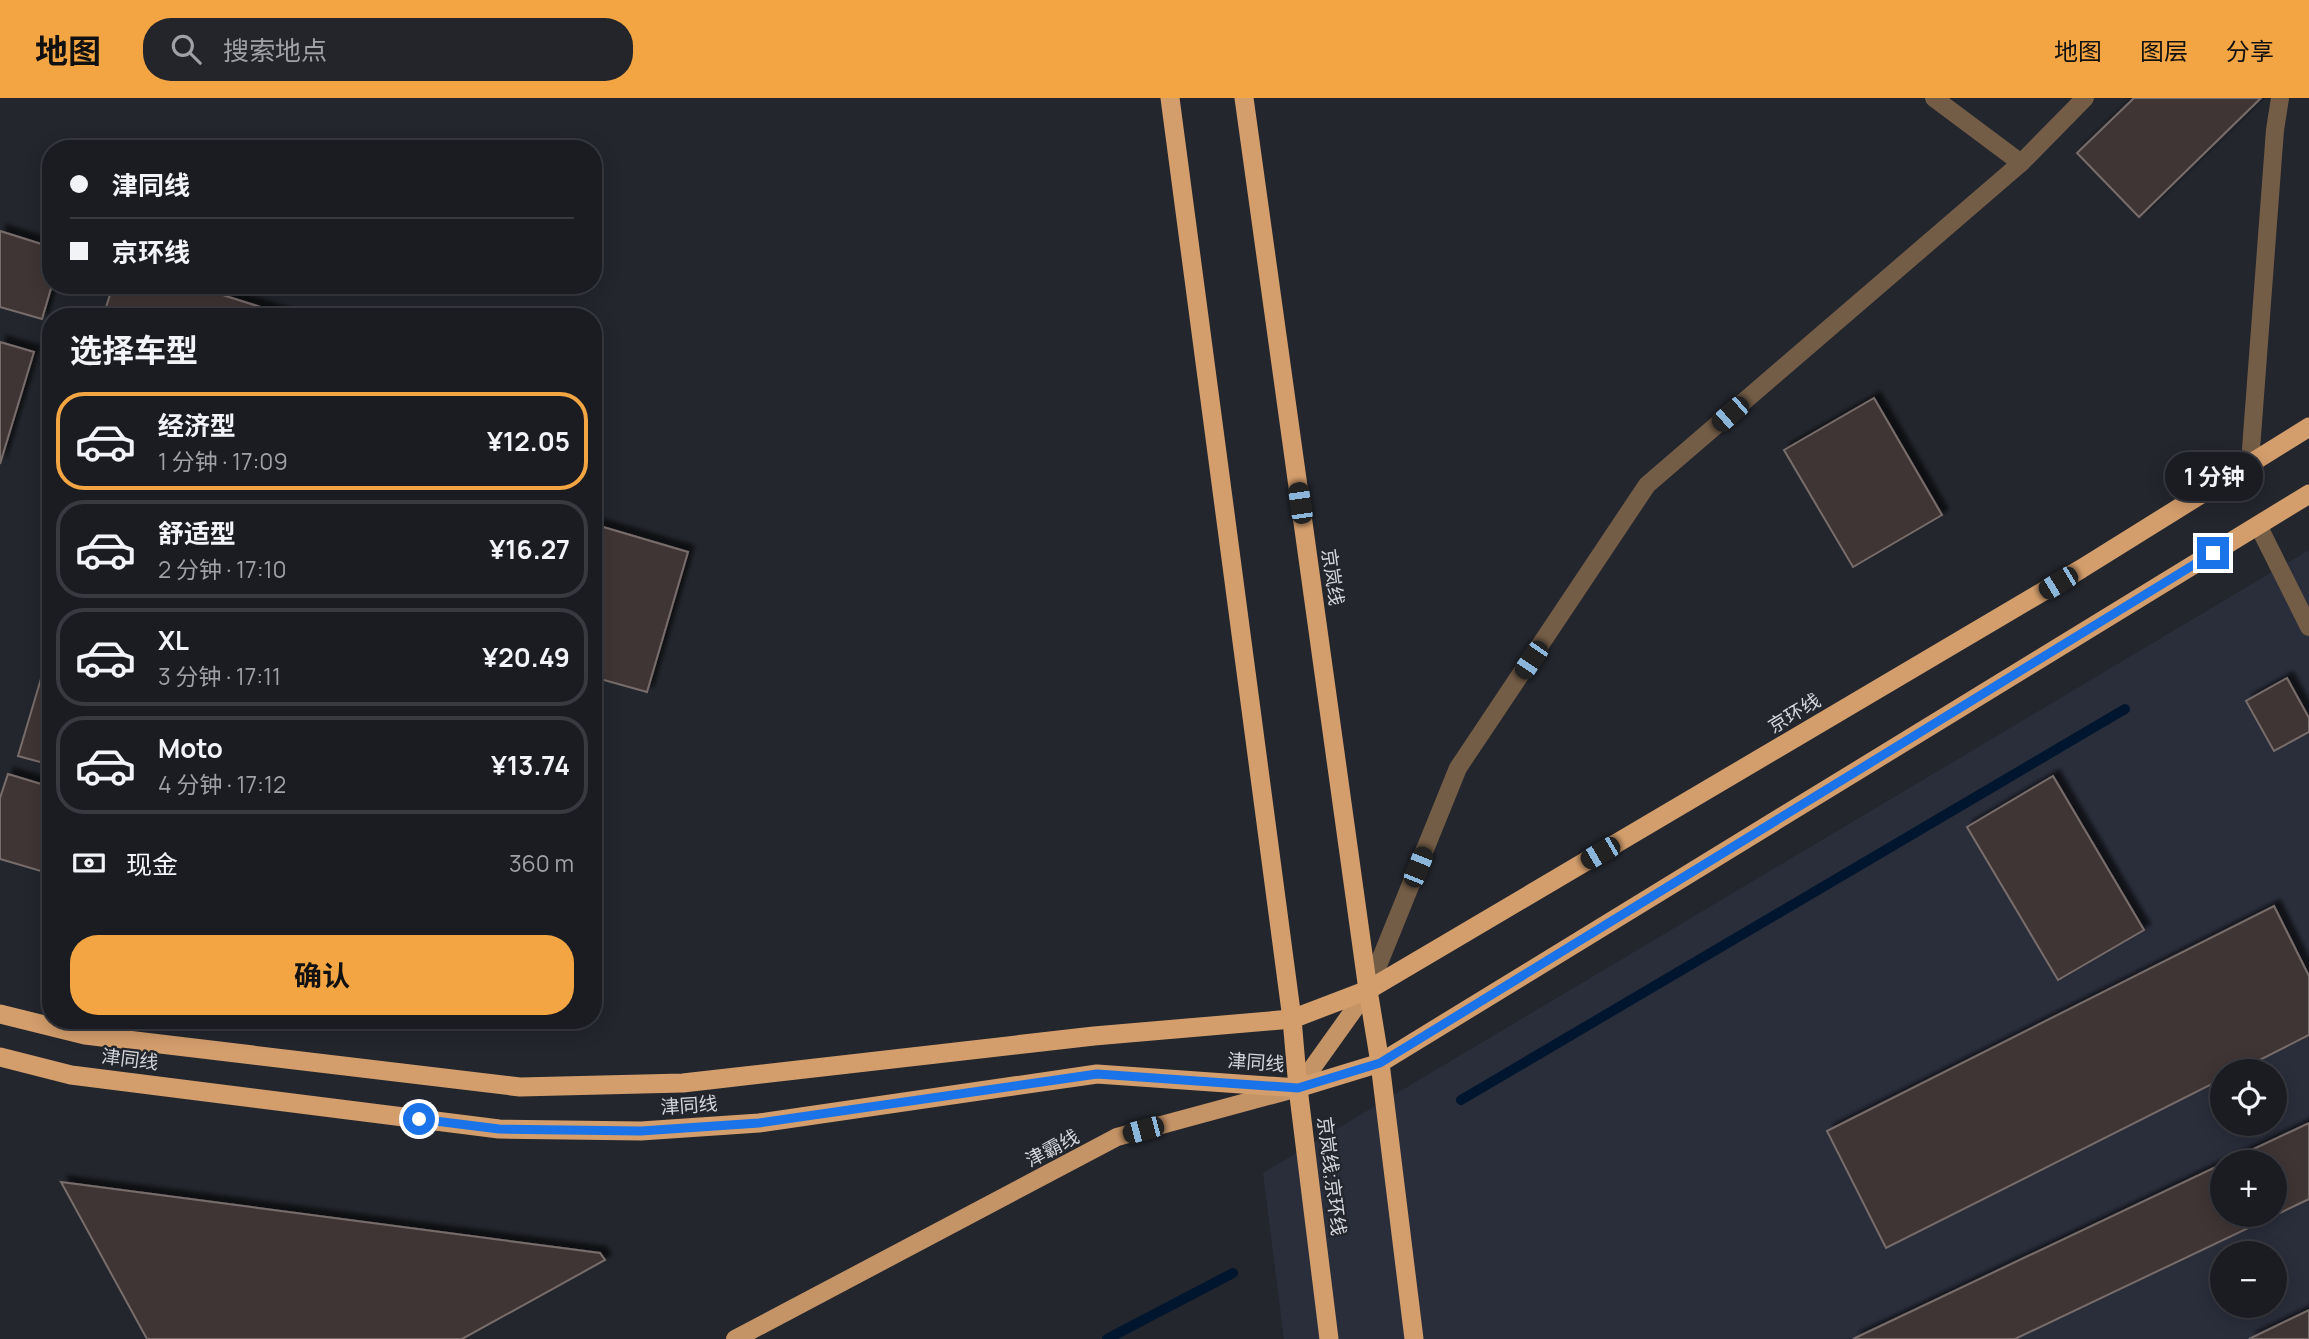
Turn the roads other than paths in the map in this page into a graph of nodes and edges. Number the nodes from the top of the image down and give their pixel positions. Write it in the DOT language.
graph roads {
  1 [pos="1170,98"];
  2 [pos="1244,98"];
  3 [pos="1934,98"];
  4 [pos="2085,98"];
  5 [pos="2280,98"];
  6 [pos="2021,163"];
  7 [pos="2309,427"];
  8 [pos="2250,463"];
  9 [pos="2309,494"];
  10 [pos="2258,525"];
  11 [pos="2309,628"];
  12 [pos="1368,990"];
  13 [pos="0,1014"];
  14 [pos="1292,1019"];
  15 [pos="42,1024"];
  16 [pos="61,1029"];
  17 [pos="0,1057"];
  18 [pos="1380,1063"];
  19 [pos="1298,1088"];
  20 [pos="735,1339"];
  21 [pos="1329,1339"];
  22 [pos="1414,1339"];
  1 -- 14 [label="highway"];
  2 -- 12 [label="highway, 京岚线"];
  3 -- 6 [label="street"];
  4 -- 6 [label="street"];
  5 -- 8 [label="street"];
  6 -- 12 [label="street"];
  7 -- 8 [label="highway, 京环线"];
  8 -- 12 [label="highway, 京环线"];
  9 -- 10 [label="highway"];
  10 -- 11 [label="street"];
  10 -- 18 [label="highway"];
  12 -- 14 [label="highway, 京环线"];
  12 -- 18 [label="highway, 京岚线"];
  12 -- 19 [label="main road"];
  13 -- 15 [label="highway, 津同线"];
  14 -- 16 [label="highway, 津同线"];
  14 -- 19 [label="highway, 京岚线;京环线"];
  17 -- 19 [label="highway, 津同线"];
  18 -- 19 [label="highway, 津同线"];
  18 -- 22 [label="highway"];
  19 -- 20 [label="main road, 津霸线"];
  19 -- 21 [label="highway, 京岚线;京环线"];
}
